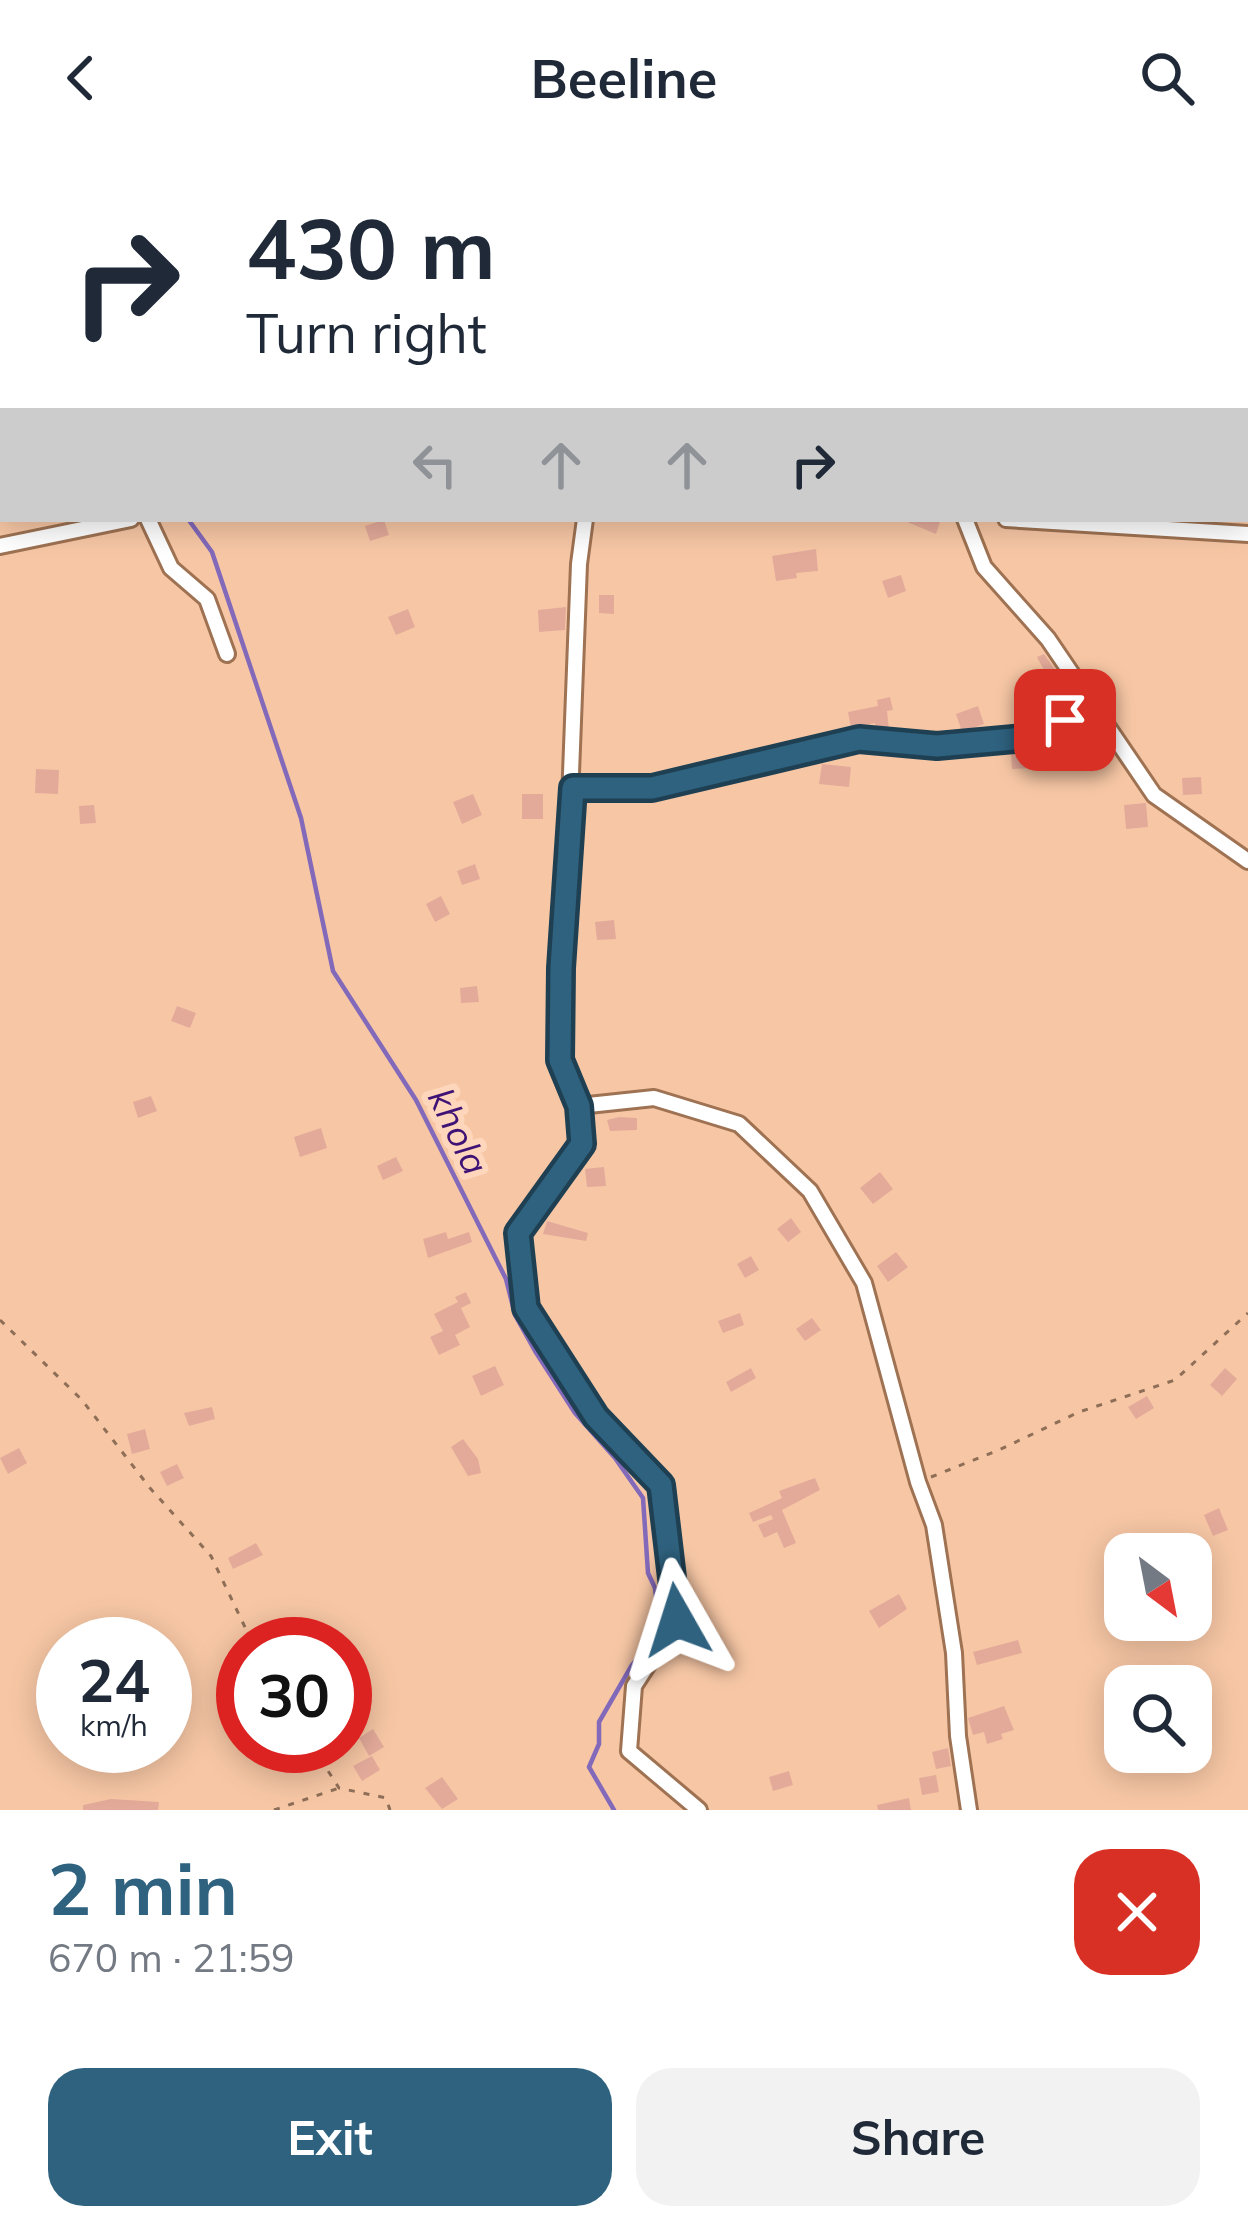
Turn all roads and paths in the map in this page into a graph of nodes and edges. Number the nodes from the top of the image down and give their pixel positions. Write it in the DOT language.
graph roads {
  1 [pos="116,522"];
  2 [pos="149,522"];
  3 [pos="585,522"];
  4 [pos="966,522"];
  5 [pos="1054,522"];
  6 [pos="1248,534"];
  7 [pos="0,546"];
  8 [pos="226,654"];
  9 [pos="1094,703"];
  10 [pos="573,788"];
  11 [pos="1248,861"];
  12 [pos="579,1106"];
  13 [pos="1248,1313"];
  14 [pos="0,1320"];
  15 [pos="918,1482"];
  16 [pos="240,1617"];
  17 [pos="330,1773"];
  18 [pos="339,1788"];
  19 [pos="274,1810"];
  20 [pos="390,1810"];
  21 [pos="699,1810"];
  22 [pos="969,1810"];
  1 -- 7 [label="street"];
  2 -- 8 [label="street"];
  3 -- 10 [label="street"];
  4 -- 9 [label="street"];
  5 -- 6 [label="street"];
  9 -- 10 [label="street"];
  9 -- 11 [label="street"];
  10 -- 12 [label="street"];
  12 -- 15 [label="street"];
  12 -- 21 [label="street"];
  13 -- 15 [label="path"];
  14 -- 16 [label="path"];
  15 -- 22 [label="street"];
  17 -- 18 [label="path"];
  18 -- 19 [label="path"];
  18 -- 20 [label="path"];
}
